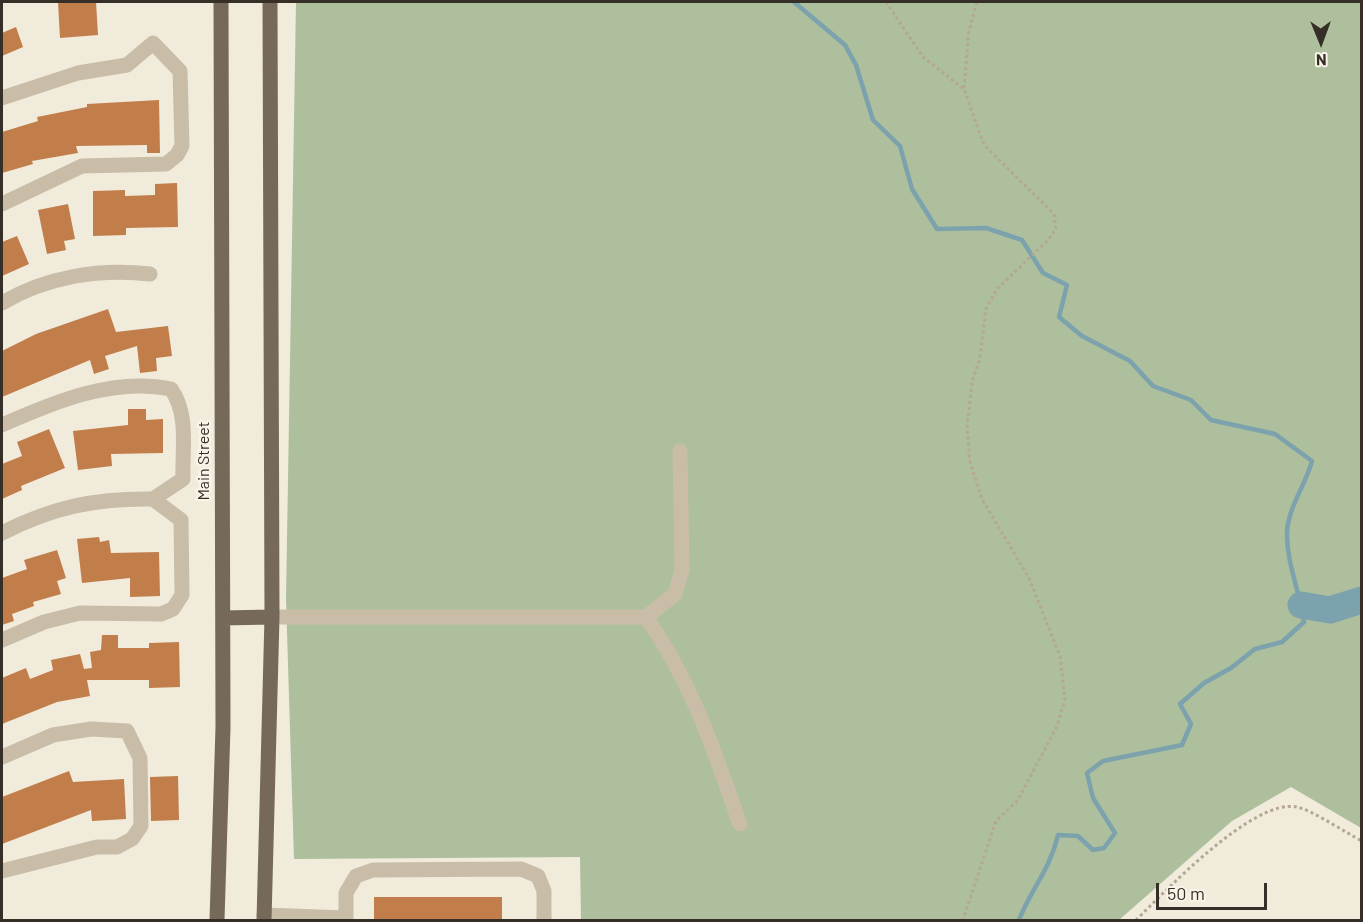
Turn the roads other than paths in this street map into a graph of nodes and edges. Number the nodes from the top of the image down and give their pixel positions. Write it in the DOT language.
graph roads {
  1 [pos="221,2"];
  2 [pos="270,2"];
  3 [pos="2,98"];
  4 [pos="2,204"];
  5 [pos="150,274"];
  6 [pos="2,303"];
  7 [pos="2,425"];
  8 [pos="681,451"];
  9 [pos="153,499"];
  10 [pos="2,532"];
  11 [pos="272,617"];
  12 [pos="646,617"];
  13 [pos="223,618"];
  14 [pos="2,640"];
  15 [pos="2,757"];
  16 [pos="740,824"];
  17 [pos="2,871"];
  18 [pos="264,918"];
  19 [pos="346,919"];
  20 [pos="217,921"];
  21 [pos="543,921"];
  1 -- 13 [label="main road, Main Street"];
  2 -- 11 [label="main road"];
  3 -- 4 [label="street"];
  5 -- 6 [label="street"];
  7 -- 9 [label="street"];
  8 -- 12 [label="street"];
  9 -- 10 [label="street"];
  9 -- 14 [label="street"];
  11 -- 12 [label="street"];
  11 -- 13 [label="main road"];
  11 -- 18 [label="main road"];
  12 -- 16 [label="street"];
  13 -- 20 [label="main road, Main Street"];
  15 -- 17 [label="street"];
  18 -- 19 [label="street"];
  19 -- 21 [label="street"];
}
